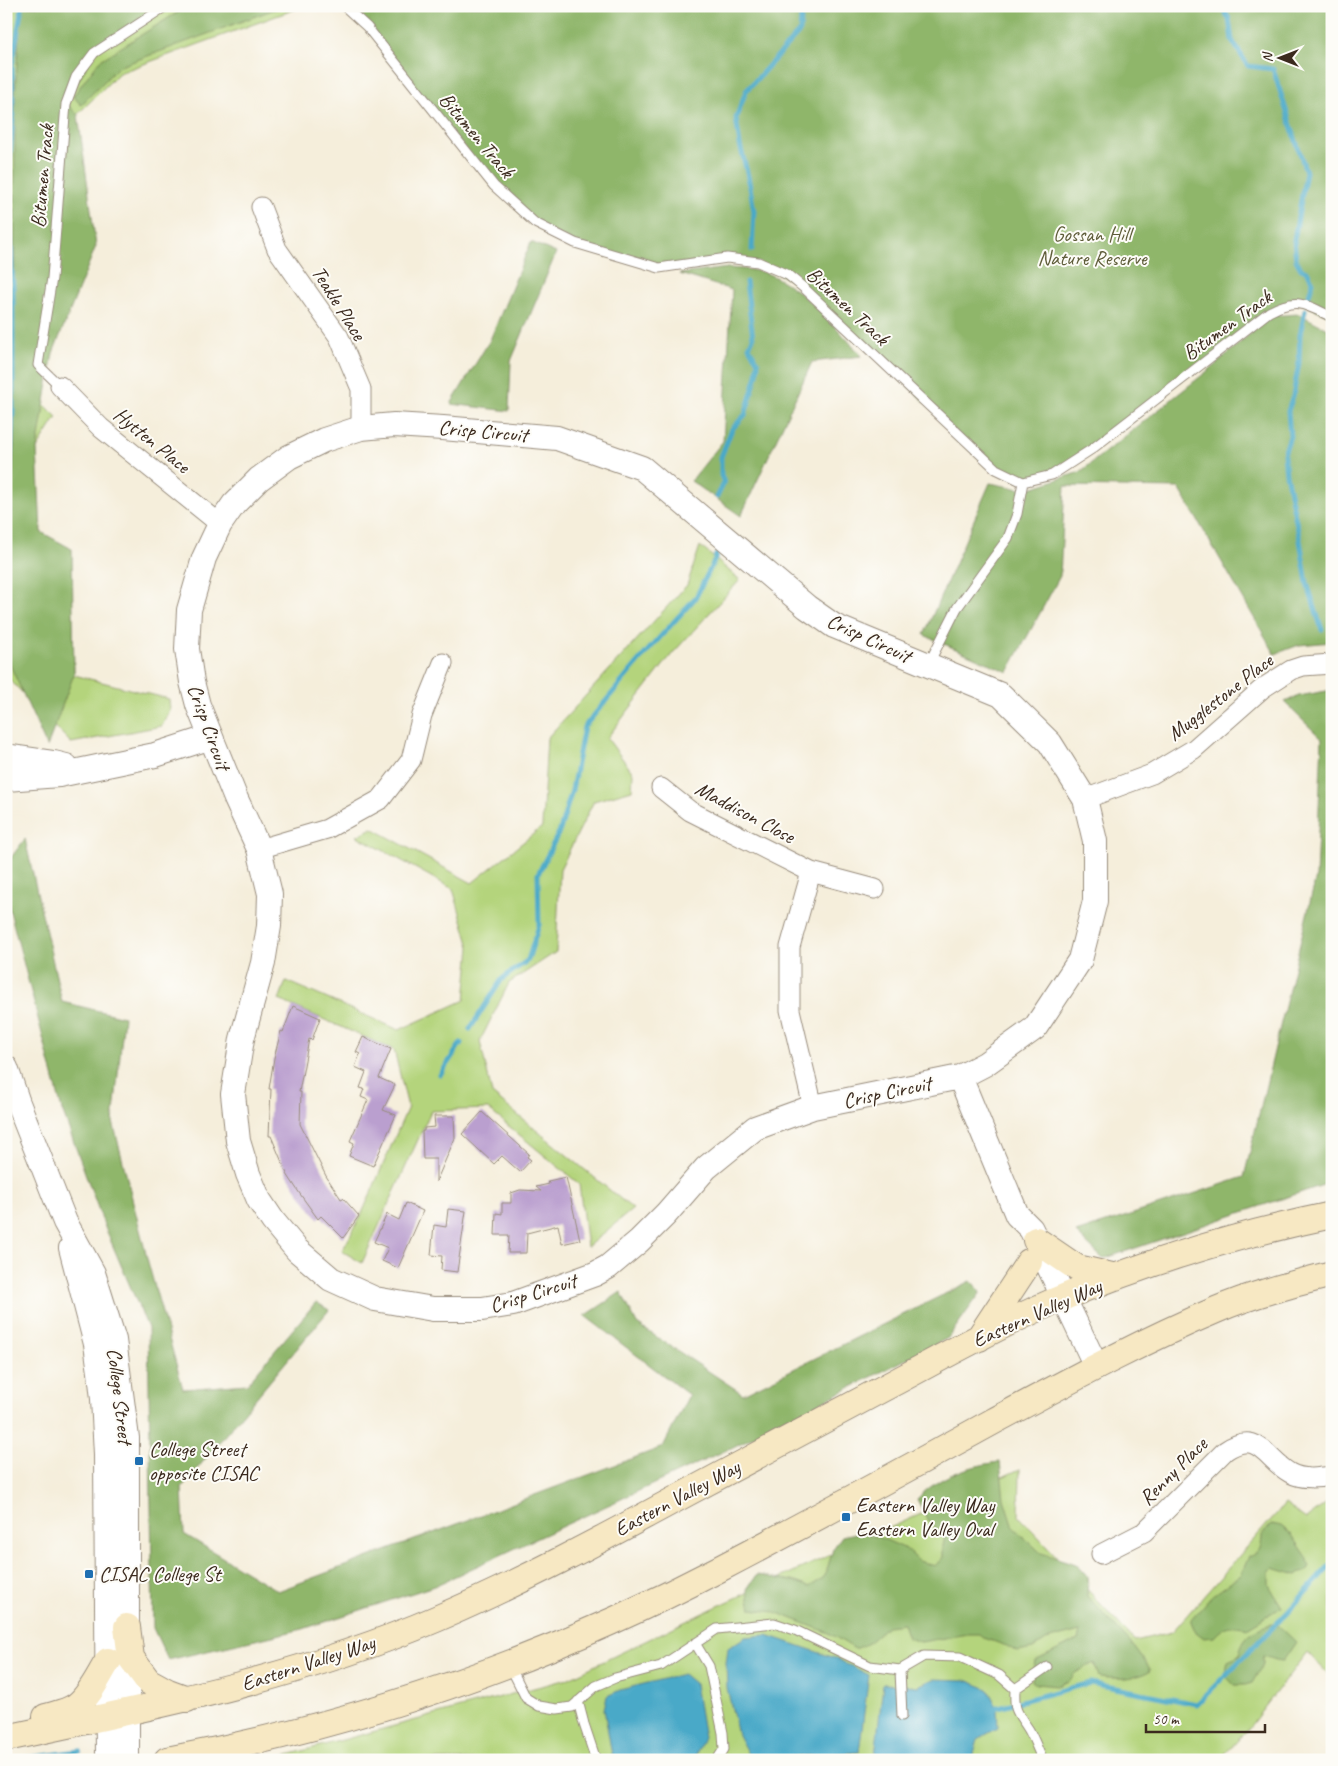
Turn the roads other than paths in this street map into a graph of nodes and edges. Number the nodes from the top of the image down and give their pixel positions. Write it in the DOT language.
graph roads {
  1 [pos="166,6"];
  2 [pos="344,6"];
  3 [pos="262,207"];
  4 [pos="1332,317"];
  5 [pos="60,386"];
  6 [pos="361,428"];
  7 [pos="1023,482"];
  8 [pos="220,524"];
  9 [pos="443,663"];
  10 [pos="1332,664"];
  11 [pos="928,665"];
  12 [pos="211,737"];
  13 [pos="6,756"];
  14 [pos="80,770"];
  15 [pos="6,779"];
  16 [pos="661,788"];
  17 [pos="1085,800"];
  18 [pos="259,849"];
  19 [pos="811,872"];
  20 [pos="875,888"];
  21 [pos="6,1068"];
  22 [pos="960,1077"];
  23 [pos="813,1107"];
  24 [pos="1332,1215"];
  25 [pos="65,1222"];
  26 [pos="1032,1251"];
  27 [pos="1332,1274"];
  28 [pos="1116,1278"];
  29 [pos="1056,1301"];
  30 [pos="979,1338"];
  31 [pos="1089,1370"];
  32 [pos="1332,1476"];
  33 [pos="1101,1554"];
  34 [pos="128,1627"];
  35 [pos="695,1643"];
  36 [pos="108,1661"];
  37 [pos="509,1664"];
  38 [pos="1047,1667"];
  39 [pos="900,1670"];
  40 [pos="1015,1689"];
  41 [pos="187,1699"];
  42 [pos="578,1701"];
  43 [pos="118,1714"];
  44 [pos="902,1716"];
  45 [pos="6,1737"];
  46 [pos="176,1759"];
  47 [pos="1042,1759"];
  48 [pos="108,1760"];
  49 [pos="128,1760"];
  50 [pos="596,1760"];
  51 [pos="717,1760"];
  1 -- 5 [label="lane, Bitumen Track"];
  2 -- 7 [label="lane, Bitumen Track"];
  3 -- 6 [label="street, Teakle Place"];
  4 -- 7 [label="lane, Bitumen Track"];
  5 -- 8 [label="street, Hytten Place"];
  6 -- 8 [label="street, Crisp Circuit"];
  6 -- 11 [label="street, Crisp Circuit"];
  7 -- 11 [label="lane"];
  8 -- 12 [label="street, Crisp Circuit"];
  9 -- 18 [label="street"];
  10 -- 17 [label="street, Mugglestone Place"];
  11 -- 17 [label="street, Crisp Circuit"];
  12 -- 14 [label="street"];
  12 -- 18 [label="street, Crisp Circuit"];
  13 -- 14 [label="street"];
  14 -- 15 [label="street"];
  16 -- 19 [label="street, Maddison Close"];
  17 -- 22 [label="street, Crisp Circuit"];
  18 -- 23 [label="street, Crisp Circuit"];
  19 -- 20 [label="street, Maddison Close"];
  19 -- 23 [label="street"];
  21 -- 25 [label="street, College Street"];
  22 -- 23 [label="street, Crisp Circuit"];
  22 -- 26 [label="street, Crisp Circuit"];
  24 -- 28 [label="main road, Eastern Valley Way"];
  25 -- 34 [label="street, College Street"];
  25 -- 36 [label="street, College Street"];
  26 -- 28 [label="main road"];
  26 -- 29 [label="street, Crisp Circuit"];
  26 -- 30 [label="main road"];
  27 -- 31 [label="main road"];
  28 -- 29 [label="main road, Eastern Valley Way"];
  29 -- 30 [label="main road, Eastern Valley Way"];
  29 -- 31 [label="street, Crisp Circuit"];
  30 -- 41 [label="main road, Eastern Valley Way"];
  31 -- 37 [label="main road"];
  32 -- 33 [label="street, Renny Place"];
  34 -- 41 [label="main road"];
  34 -- 43 [label="street, College Street"];
  35 -- 39 [label="lane"];
  35 -- 42 [label="lane"];
  35 -- 51 [label="lane"];
  36 -- 43 [label="street, College Street"];
  36 -- 45 [label="main road"];
  37 -- 42 [label="lane"];
  37 -- 46 [label="main road"];
  38 -- 40 [label="lane"];
  39 -- 40 [label="lane"];
  39 -- 44 [label="lane"];
  40 -- 47 [label="lane"];
  41 -- 43 [label="main road, Eastern Valley Way"];
  42 -- 50 [label="lane"];
  43 -- 45 [label="main road, Eastern Valley Way"];
  43 -- 48 [label="street, College Street"];
  43 -- 49 [label="street, College Street"];
}
